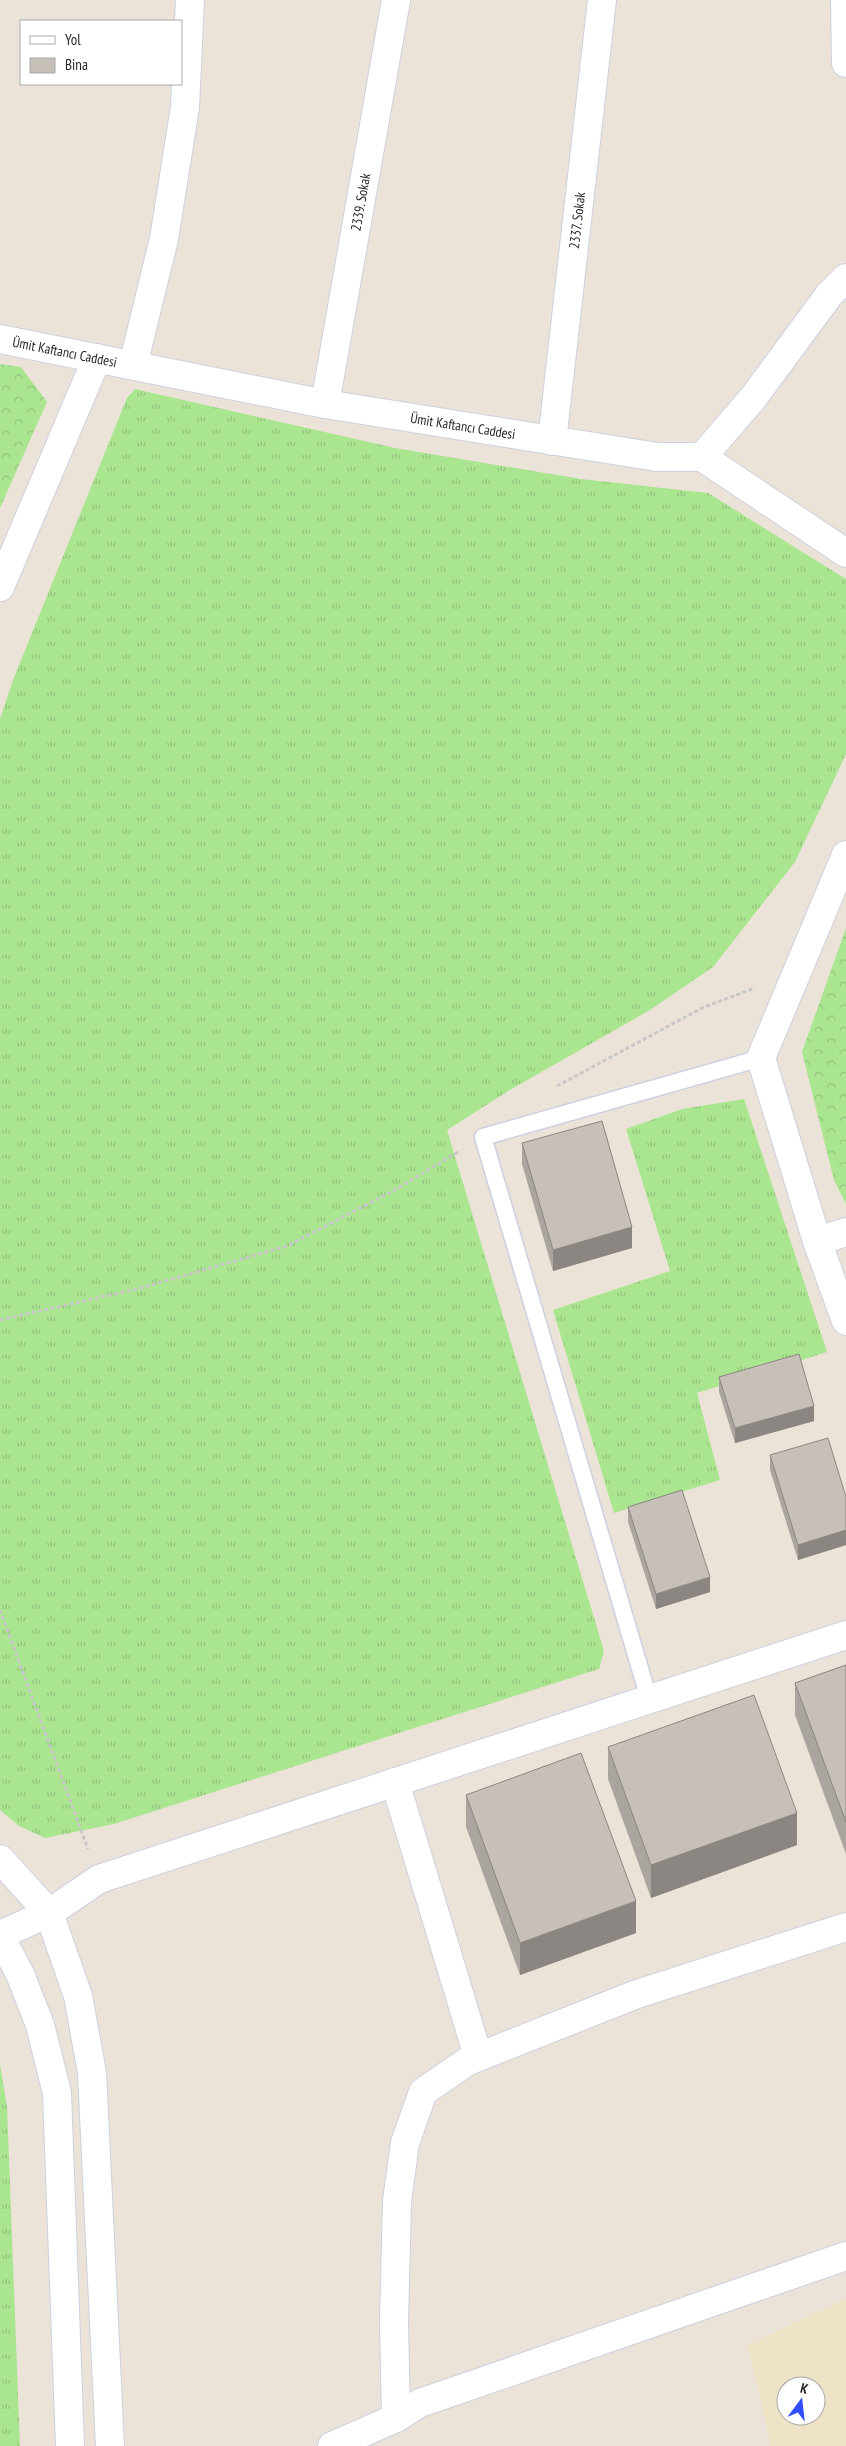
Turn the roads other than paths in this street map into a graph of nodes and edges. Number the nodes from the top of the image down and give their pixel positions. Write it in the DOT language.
graph roads {
  1 [pos="190,0"];
  2 [pos="396,0"];
  3 [pos="602,0"];
  4 [pos="845,0"];
  5 [pos="846,63"];
  6 [pos="846,278"];
  7 [pos="0,339"];
  8 [pos="97,358"];
  9 [pos="133,365"];
  10 [pos="325,404"];
  11 [pos="552,441"];
  12 [pos="702,457"];
  13 [pos="846,553"];
  14 [pos="0,587"];
  15 [pos="846,855"];
  16 [pos="761,1058"];
  17 [pos="846,1232"];
  18 [pos="817,1241"];
  19 [pos="846,1321"];
  20 [pos="846,1635"];
  21 [pos="649,1699"];
  22 [pos="395,1782"];
  23 [pos="0,1859"];
  24 [pos="49,1914"];
  25 [pos="846,1927"];
  26 [pos="0,1936"];
  27 [pos="478,2056"];
  28 [pos="846,2256"];
  29 [pos="396,2418"];
  30 [pos="70,2446"];
  31 [pos="110,2446"];
  32 [pos="332,2446"];
  1 -- 9 [label="street"];
  2 -- 10 [label="street, 2339. Sokak"];
  3 -- 11 [label="street, 2337. Sokak"];
  4 -- 5 [label="street"];
  6 -- 12 [label="street"];
  7 -- 8 [label="street, Ümit Kaftancı Caddesi"];
  8 -- 9 [label="street, Ümit Kaftancı Caddesi"];
  8 -- 14 [label="street"];
  9 -- 10 [label="street, Ümit Kaftancı Caddesi"];
  10 -- 11 [label="street, Ümit Kaftancı Caddesi"];
  11 -- 12 [label="street, Ümit Kaftancı Caddesi"];
  12 -- 13 [label="street"];
  15 -- 16 [label="street"];
  16 -- 18 [label="street"];
  16 -- 21 [label="lane"];
  17 -- 18 [label="street"];
  18 -- 19 [label="street"];
  20 -- 21 [label="street"];
  21 -- 22 [label="street"];
  22 -- 24 [label="street"];
  22 -- 27 [label="street"];
  23 -- 24 [label="street"];
  24 -- 26 [label="street"];
  24 -- 31 [label="street"];
  25 -- 27 [label="street"];
  26 -- 30 [label="street"];
  27 -- 29 [label="street"];
  28 -- 29 [label="street"];
  29 -- 32 [label="street"];
}
